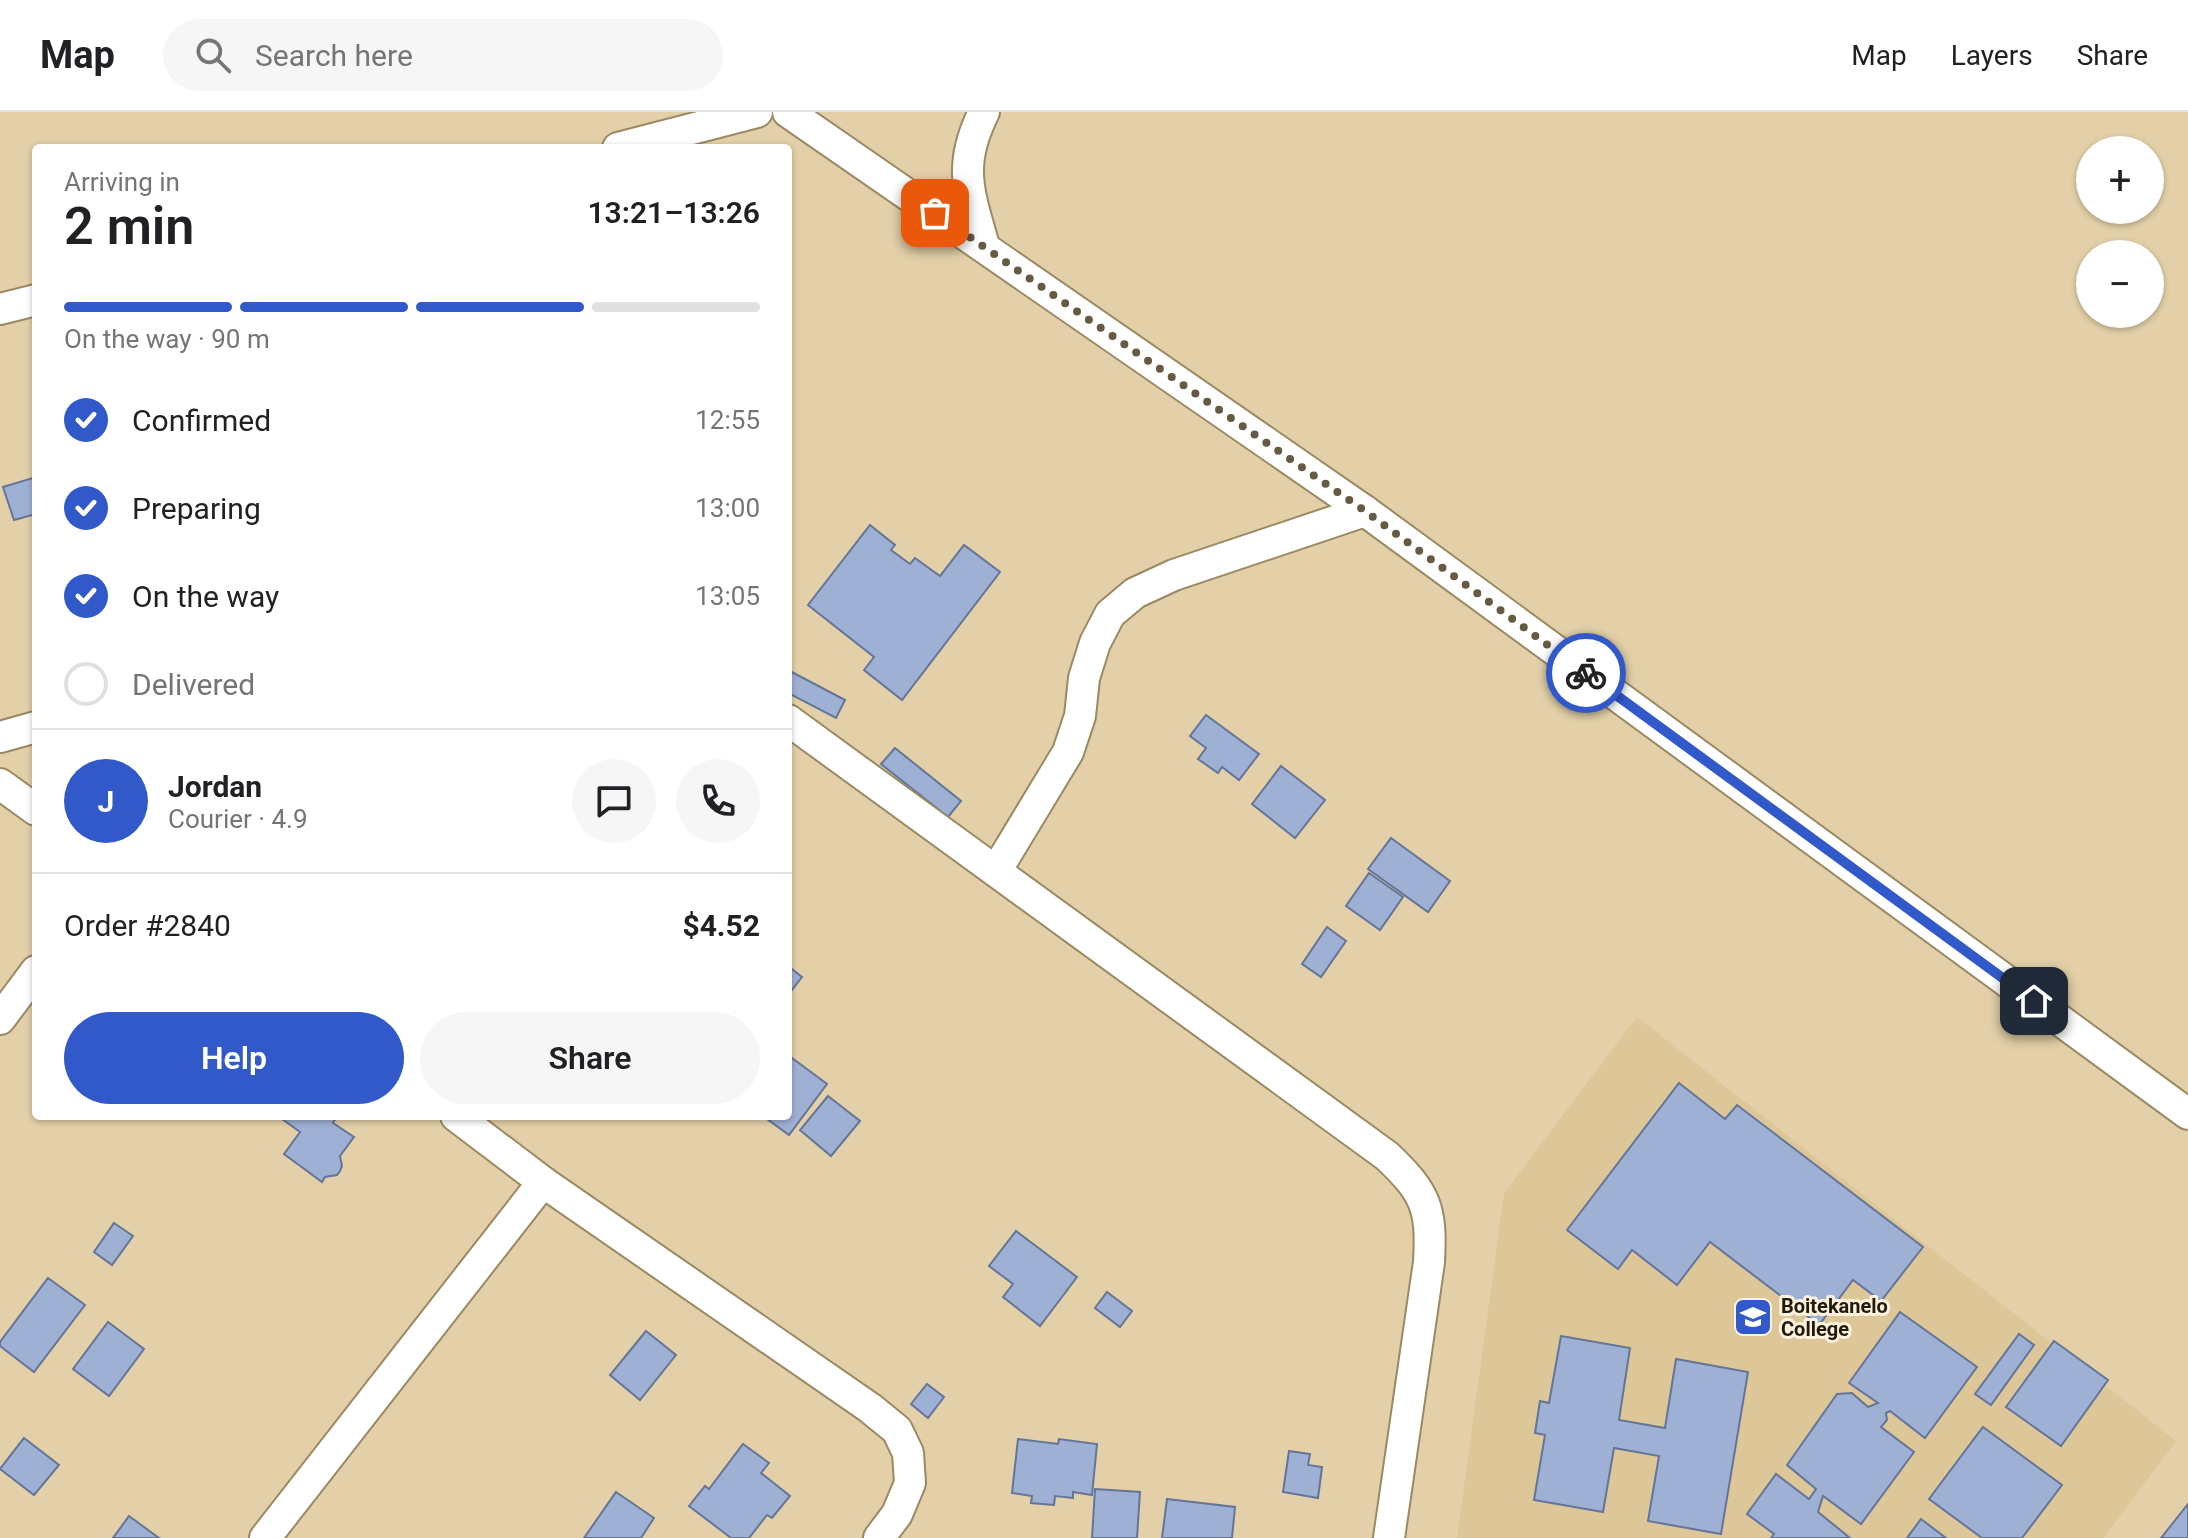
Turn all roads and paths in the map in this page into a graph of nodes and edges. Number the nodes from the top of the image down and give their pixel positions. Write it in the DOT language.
graph roads {
  1 [pos="757,112"];
  2 [pos="788,112"];
  3 [pos="984,112"];
  4 [pos="633,144"];
  5 [pos="984,246"];
  6 [pos="32,301"];
  7 [pos="0,309"];
  8 [pos="1365,511"];
  9 [pos="792,723"];
  10 [pos="32,728"];
  11 [pos="0,737"];
  12 [pos="0,784"];
  13 [pos="32,807"];
  14 [pos="996,871"];
  15 [pos="32,976"];
  16 [pos="0,1019"];
  17 [pos="2188,1114"];
  18 [pos="461,1120"];
  19 [pos="543,1182"];
  20 [pos="265,1538"];
  21 [pos="879,1538"];
  22 [pos="1389,1538"];
  1 -- 4 [label="street"];
  2 -- 5 [label="street"];
  3 -- 5 [label="street"];
  5 -- 8 [label="street"];
  6 -- 7 [label="street"];
  8 -- 14 [label="street"];
  8 -- 17 [label="street"];
  9 -- 14 [label="street"];
  10 -- 11 [label="street"];
  12 -- 13 [label="street"];
  14 -- 22 [label="street"];
  15 -- 16 [label="street"];
  18 -- 19 [label="street"];
  19 -- 20 [label="street"];
  19 -- 21 [label="street"];
}
